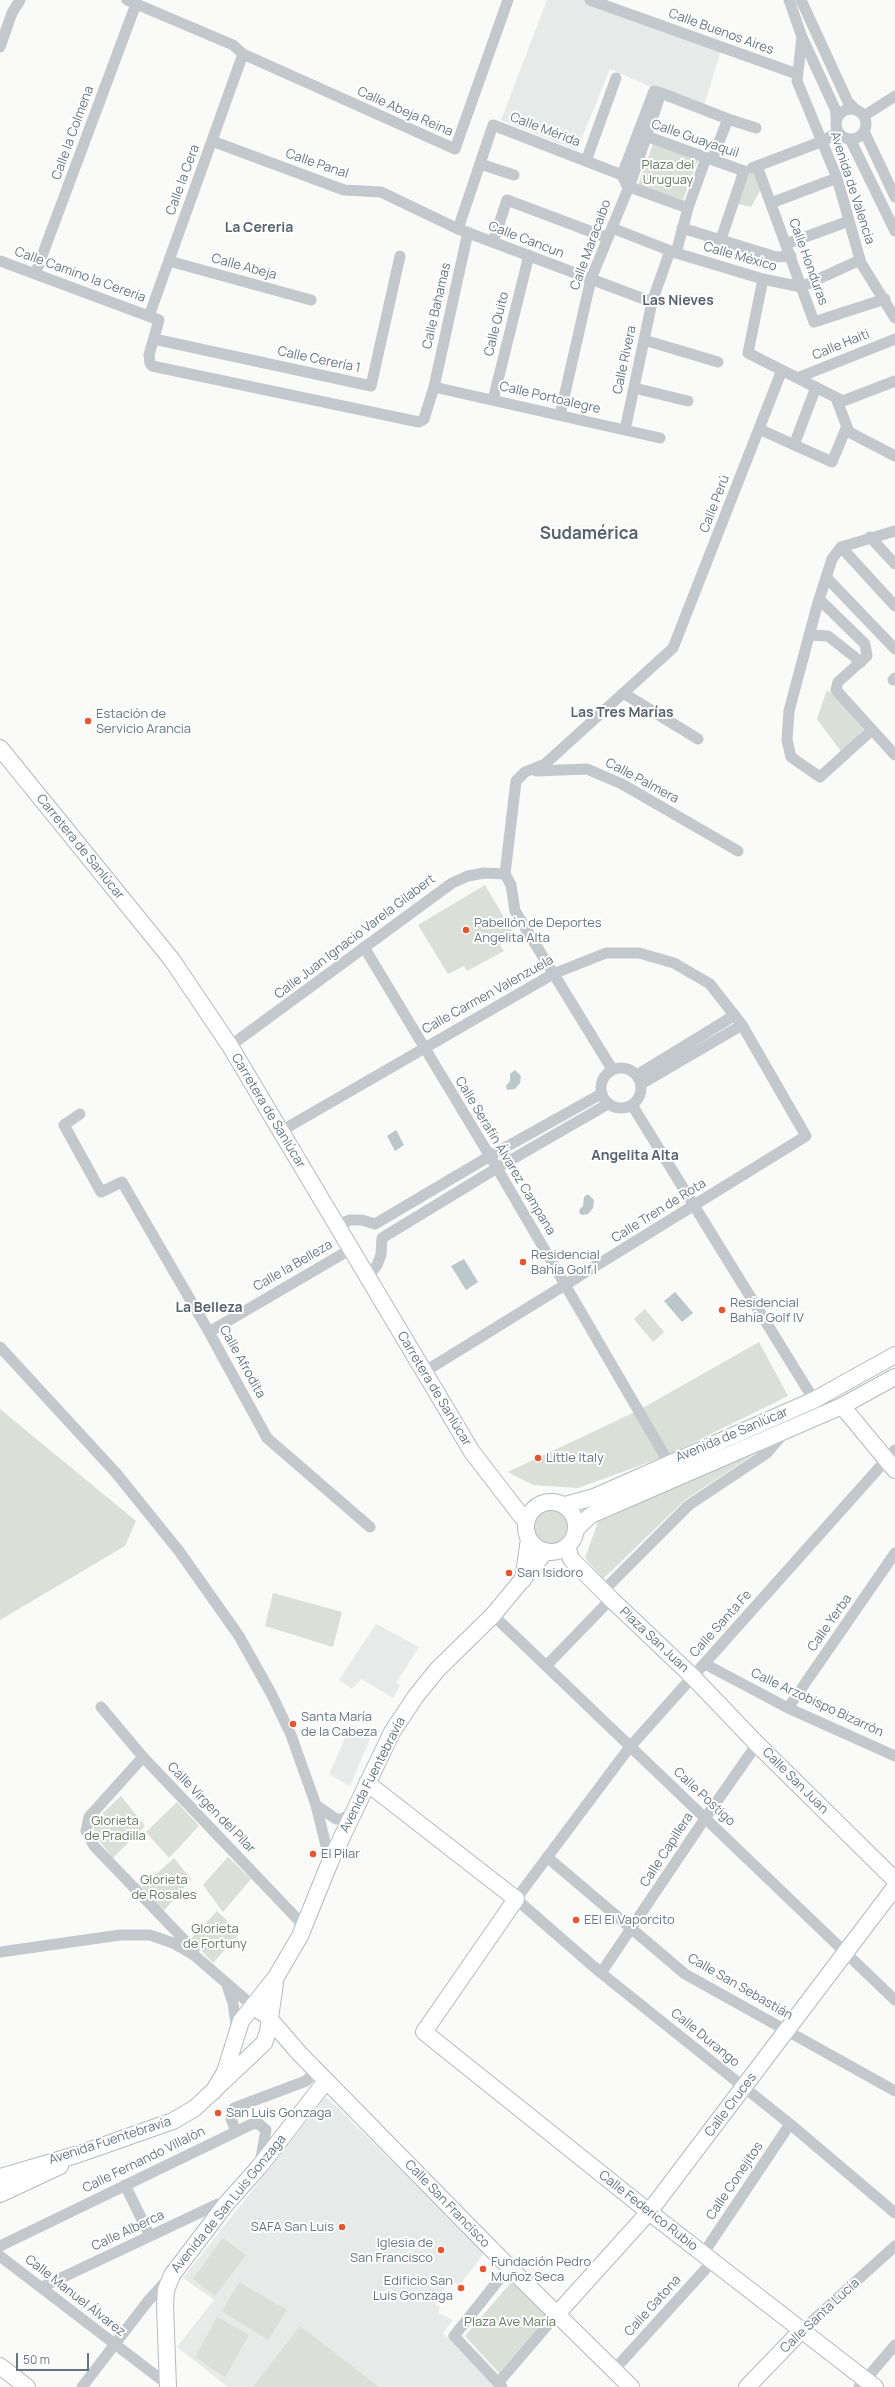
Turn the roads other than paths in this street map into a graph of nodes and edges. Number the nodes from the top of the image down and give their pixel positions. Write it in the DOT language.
graph roads {
  1 [pos="20,0"];
  2 [pos="508,0"];
  3 [pos="590,0"];
  4 [pos="789,0"];
  5 [pos="801,0"];
  6 [pos="131,2"];
  7 [pos="610,4"];
  8 [pos="802,36"];
  9 [pos="0,47"];
  10 [pos="243,54"];
  11 [pos="797,74"];
  12 [pos="616,78"];
  13 [pos="895,96"];
  14 [pos="854,108"];
  15 [pos="864,116"];
  16 [pos="836,118"];
  17 [pos="728,119"];
  18 [pos="756,128"];
  19 [pos="864,131"];
  20 [pos="838,132"];
  21 [pos="642,135"];
  22 [pos="850,139"];
  23 [pos="212,141"];
  24 [pos="823,141"];
  25 [pos="709,159"];
  26 [pos="586,161"];
  27 [pos="480,164"];
  28 [pos="757,166"];
  29 [pos="744,171"];
  30 [pos="514,175"];
  31 [pos="622,175"];
  32 [pos="837,178"];
  33 [pos="627,186"];
  34 [pos="895,197"];
  35 [pos="771,203"];
  36 [pos="688,208"];
  37 [pos="849,221"];
  38 [pos="682,228"];
  39 [pos="463,231"];
  40 [pos="895,231"];
  41 [pos="610,233"];
  42 [pos="721,239"];
  43 [pos="493,242"];
  44 [pos="786,244"];
  45 [pos="673,252"];
  46 [pos="400,256"];
  47 [pos="529,256"];
  48 [pos="790,256"];
  49 [pos="860,260"];
  50 [pos="0,261"];
  51 [pos="169,261"];
  52 [pos="36,272"];
  53 [pos="591,279"];
  54 [pos="763,279"];
  55 [pos="801,287"];
  56 [pos="885,299"];
  57 [pos="311,300"];
  58 [pos="652,302"];
  59 [pos="149,316"];
  60 [pos="895,318"];
  61 [pos="154,339"];
  62 [pos="895,339"];
  63 [pos="644,340"];
  64 [pos="718,362"];
  65 [pos="782,370"];
  66 [pos="797,378"];
  67 [pos="895,381"];
  68 [pos="434,387"];
  69 [pos="816,387"];
  70 [pos="634,388"];
  71 [pos="836,398"];
  72 [pos="493,400"];
  73 [pos="688,402"];
  74 [pos="560,415"];
  75 [pos="847,426"];
  76 [pos="759,429"];
  77 [pos="625,430"];
  78 [pos="660,438"];
  79 [pos="794,445"];
  80 [pos="895,456"];
  81 [pos="895,531"];
  82 [pos="870,538"];
  83 [pos="842,546"];
  84 [pos="895,564"];
  85 [pos="826,577"];
  86 [pos="819,599"];
  87 [pos="895,606"];
  88 [pos="809,635"];
  89 [pos="895,649"];
  90 [pos="861,662"];
  91 [pos="623,693"];
  92 [pos="872,730"];
  93 [pos="698,739"];
  94 [pos="0,748"];
  95 [pos="893,749"];
  96 [pos="525,772"];
  97 [pos="738,851"];
  98 [pos="505,874"];
  99 [pos="364,947"];
  100 [pos="553,974"];
  101 [pos="736,1015"];
  102 [pos="742,1025"];
  103 [pos="230,1046"];
  104 [pos="424,1047"];
  105 [pos="612,1069"];
  106 [pos="639,1080"];
  107 [pos="601,1094"];
  108 [pos="608,1104"];
  109 [pos="632,1105"];
  110 [pos="80,1114"];
  111 [pos="281,1131"];
  112 [pos="806,1136"];
  113 [pos="490,1156"];
  114 [pos="497,1168"];
  115 [pos="693,1206"];
  116 [pos="375,1224"];
  117 [pos="336,1225"];
  118 [pos="382,1238"];
  119 [pos="351,1249"];
  120 [pos="367,1278"];
  121 [pos="566,1286"];
  122 [pos="209,1332"];
  123 [pos="0,1347"];
  124 [pos="895,1355"];
  125 [pos="424,1372"];
  126 [pos="895,1377"];
  127 [pos="814,1400"];
  128 [pos="842,1406"];
  129 [pos="785,1431"];
  130 [pos="892,1460"];
  131 [pos="669,1463"];
  132 [pos="506,1494"];
  133 [pos="545,1502"];
  134 [pos="565,1505"];
  135 [pos="526,1522"];
  136 [pos="370,1527"];
  137 [pos="577,1528"];
  138 [pos="529,1539"];
  139 [pos="567,1546"];
  140 [pos="546,1552"];
  141 [pos="895,1553"];
  142 [pos="523,1580"];
  143 [pos="607,1595"];
  144 [pos="493,1615"];
  145 [pos="705,1664"];
  146 [pos="546,1666"];
  147 [pos="695,1678"];
  148 [pos="101,1707"];
  149 [pos="788,1708"];
  150 [pos="757,1744"];
  151 [pos="629,1748"];
  152 [pos="895,1756"];
  153 [pos="143,1757"];
  154 [pos="367,1783"];
  155 [pos="316,1805"];
  156 [pos="354,1811"];
  157 [pos="706,1816"];
  158 [pos="332,1817"];
  159 [pos="322,1829"];
  160 [pos="546,1857"];
  161 [pos="330,1862"];
  162 [pos="895,1880"];
  163 [pos="895,1887"];
  164 [pos="516,1898"];
  165 [pos="164,1920"];
  166 [pos="304,1926"];
  167 [pos="632,1929"];
  168 [pos="150,1935"];
  169 [pos="0,1952"];
  170 [pos="846,1953"];
  171 [pos="202,1961"];
  172 [pos="601,1972"];
  173 [pos="276,1977"];
  174 [pos="226,1983"];
  175 [pos="895,2000"];
  176 [pos="254,2007"];
  177 [pos="270,2021"];
  178 [pos="786,2030"];
  179 [pos="237,2032"];
  180 [pos="259,2049"];
  181 [pos="299,2053"];
  182 [pos="321,2076"];
  183 [pos="745,2088"];
  184 [pos="895,2091"];
  185 [pos="214,2092"];
  186 [pos="790,2124"];
  187 [pos="236,2131"];
  188 [pos="80,2154"];
  189 [pos="259,2167"];
  190 [pos="0,2177"];
  191 [pos="125,2185"];
  192 [pos="0,2186"];
  193 [pos="0,2194"];
  194 [pos="226,2204"];
  195 [pos="649,2212"];
  196 [pos="895,2213"];
  197 [pos="150,2236"];
  198 [pos="0,2246"];
  199 [pos="895,2246"];
  200 [pos="0,2256"];
  201 [pos="707,2258"];
  202 [pos="509,2267"];
  203 [pos="172,2275"];
  204 [pos="42,2287"];
  205 [pos="557,2314"];
  206 [pos="801,2331"];
  207 [pos="895,2344"];
  208 [pos="114,2345"];
  209 [pos="0,2366"];
  210 [pos="614,2370"];
  211 [pos="866,2384"];
  212 [pos="500,2385"];
  213 [pos="23,2386"];
  214 [pos="169,2386"];
  215 [pos="82,2387"];
  216 [pos="631,2387"];
  217 [pos="746,2387"];
  1 -- 9 [label="street"];
  2 -- 10 [label="street, Calle Abeja Reina"];
  3 -- 7 [label="street, Calle Buenos Aires"];
  4 -- 8 [label="street"];
  5 -- 14 [label="street"];
  6 -- 10 [label="street"];
  6 -- 52 [label="street, Calle la Colmena"];
  7 -- 11 [label="street, Calle Buenos Aires"];
  8 -- 11 [label="street, Avenida de Valencia"];
  8 -- 16 [label="street"];
  10 -- 23 [label="street, Calle la Cera"];
  11 -- 24 [label="street, Avenida de Valencia"];
  12 -- 26 [label="street"];
  13 -- 15 [label="street"];
  14 -- 15 [label="street"];
  14 -- 16 [label="street"];
  15 -- 19 [label="street"];
  16 -- 20 [label="street"];
  17 -- 18 [label="street"];
  17 -- 21 [label="street"];
  17 -- 25 [label="street"];
  19 -- 22 [label="street"];
  19 -- 34 [label="street"];
  20 -- 22 [label="street"];
  20 -- 24 [label="street"];
  21 -- 25 [label="street, Calle Guayaquil"];
  21 -- 31 [label="street"];
  21 -- 33 [label="street, Calle Maracaibo"];
  22 -- 40 [label="street"];
  23 -- 39 [label="street, Calle Panal"];
  23 -- 51 [label="street, Calle la Cera"];
  24 -- 28 [label="street"];
  24 -- 32 [label="street, Avenida de Valencia"];
  25 -- 29 [label="street, Calle Guayaquil"];
  25 -- 36 [label="street"];
  26 -- 27 [label="street, Calle Mérida"];
  26 -- 31 [label="street, Calle Mérida"];
  27 -- 30 [label="street"];
  27 -- 39 [label="street, Calle Mérida"];
  28 -- 29 [label="street"];
  28 -- 35 [label="street, Calle Honduras"];
  29 -- 42 [label="street"];
  31 -- 33 [label="street"];
  32 -- 35 [label="street"];
  32 -- 37 [label="street, Avenida de Valencia"];
  33 -- 36 [label="street"];
  33 -- 41 [label="street, Calle Maracaibo"];
  35 -- 44 [label="street, Calle Honduras"];
  36 -- 38 [label="street, Calle Rivera"];
  37 -- 44 [label="street"];
  37 -- 49 [label="street, Avenida de Valencia"];
  38 -- 42 [label="street"];
  38 -- 45 [label="street, Calle Rivera"];
  39 -- 43 [label="street, Calle Cancun"];
  39 -- 68 [label="street, Calle Bahamas"];
  41 -- 43 [label="street, Calle México"];
  41 -- 45 [label="street, Calle México"];
  41 -- 53 [label="street, Calle Maracaibo"];
  42 -- 48 [label="street"];
  43 -- 47 [label="street, Calle Cancun"];
  44 -- 48 [label="street, Calle Honduras"];
  45 -- 54 [label="street, Calle México"];
  45 -- 58 [label="street, Calle Rivera"];
  46 -- 61 [label="street, Calle Cerería 1"];
  47 -- 53 [label="street, Calle Cancun"];
  47 -- 72 [label="street, Calle Quito"];
  48 -- 55 [label="street, Calle Honduras"];
  49 -- 55 [label="street"];
  49 -- 56 [label="street, Avenida de Valencia"];
  50 -- 52 [label="street, Calle Camino la Cerería"];
  51 -- 57 [label="street, Calle Abeja"];
  51 -- 59 [label="street, Calle la Cera"];
  52 -- 59 [label="street, Calle Camino la Cerería"];
  53 -- 58 [label="street, Calle Cancun"];
  53 -- 74 [label="street, Calle Maracaibo"];
  54 -- 55 [label="street, Calle México"];
  54 -- 65 [label="street"];
  55 -- 56 [label="street, Calle Honduras"];
  56 -- 60 [label="street, Avenida de Valencia"];
  58 -- 63 [label="street, Calle Rivera"];
  59 -- 61 [label="street"];
  61 -- 68 [label="street, Calle Bahamas"];
  62 -- 66 [label="street, Calle Haiti"];
  63 -- 64 [label="street"];
  63 -- 70 [label="street, Calle Rivera"];
  65 -- 66 [label="street"];
  65 -- 76 [label="street, Calle Perú"];
  66 -- 69 [label="street"];
  67 -- 71 [label="street"];
  68 -- 72 [label="street, Calle Portoalegre"];
  69 -- 71 [label="street"];
  69 -- 79 [label="street"];
  70 -- 73 [label="street"];
  70 -- 77 [label="street, Calle Rivera"];
  71 -- 75 [label="street"];
  72 -- 74 [label="street, Calle Portoalegre"];
  74 -- 77 [label="street, Calle Portoalegre"];
  75 -- 79 [label="street"];
  75 -- 80 [label="street"];
  76 -- 79 [label="street"];
  76 -- 91 [label="street, Calle Perú"];
  77 -- 78 [label="street, Calle Portoalegre"];
  81 -- 82 [label="street"];
  82 -- 83 [label="street"];
  82 -- 84 [label="street"];
  83 -- 85 [label="street"];
  83 -- 87 [label="street"];
  85 -- 86 [label="street"];
  85 -- 89 [label="street"];
  86 -- 88 [label="street"];
  86 -- 90 [label="street"];
  88 -- 90 [label="street"];
  88 -- 92 [label="street"];
  90 -- 92 [label="street"];
  91 -- 93 [label="street"];
  91 -- 96 [label="street"];
  92 -- 95 [label="street"];
  94 -- 103 [label="main road, Carretera de Sanlúcar"];
  96 -- 97 [label="street, Calle Palmera"];
  96 -- 98 [label="street"];
  98 -- 99 [label="street, Calle Juan Ignacio Varela Gilabert"];
  98 -- 100 [label="street"];
  99 -- 103 [label="street, Calle Juan Ignacio Varela Gilabert"];
  99 -- 104 [label="street, Calle Serafín Álvarez Campana"];
  100 -- 101 [label="street, Calle Carmen Valenzuela"];
  100 -- 104 [label="street, Calle Carmen Valenzuela"];
  100 -- 105 [label="street"];
  101 -- 102 [label="street, Calle Carmen Valenzuela"];
  101 -- 106 [label="street"];
  102 -- 106 [label="street"];
  102 -- 112 [label="street, Calle Carmen Valenzuela"];
  103 -- 111 [label="main road, Carretera de Sanlúcar"];
  104 -- 111 [label="street, Calle Carmen Valenzuela"];
  104 -- 113 [label="street, Calle Serafín Álvarez Campana"];
  105 -- 106 [label="street"];
  105 -- 107 [label="street"];
  106 -- 109 [label="street"];
  107 -- 108 [label="street"];
  107 -- 113 [label="street"];
  108 -- 109 [label="street"];
  108 -- 114 [label="street"];
  109 -- 115 [label="street"];
  110 -- 122 [label="street, Calle Afrodita"];
  111 -- 117 [label="main road, Carretera de Sanlúcar"];
  112 -- 115 [label="street, Calle Tren de Rota"];
  113 -- 114 [label="street, Calle Serafín Álvarez Campana"];
  113 -- 116 [label="street"];
  114 -- 118 [label="street"];
  114 -- 121 [label="street, Calle Serafín Álvarez Campana"];
  115 -- 121 [label="street, Calle Tren de Rota"];
  115 -- 127 [label="street"];
  116 -- 117 [label="street"];
  116 -- 118 [label="street"];
  117 -- 119 [label="main road, Carretera de Sanlúcar"];
  118 -- 120 [label="street"];
  119 -- 120 [label="main road, Carretera de Sanlúcar"];
  119 -- 122 [label="street, Calle la Belleza"];
  120 -- 125 [label="main road, Carretera de Sanlúcar"];
  121 -- 125 [label="street, Calle Tren de Rota"];
  121 -- 131 [label="street, Calle Serafín Álvarez Campana"];
  122 -- 136 [label="street, Calle Afrodita"];
  123 -- 155 [label="street"];
  124 -- 127 [label="main road, Avenida de Sanlúcar"];
  125 -- 132 [label="main road, Carretera de Sanlúcar"];
  126 -- 128 [label="main road, Avenida de Sanlúcar"];
  127 -- 131 [label="main road, Avenida de Sanlúcar"];
  128 -- 129 [label="main road, Avenida de Sanlúcar"];
  128 -- 130 [label="main road"];
  129 -- 137 [label="main road, Avenida de Sanlúcar"];
  129 -- 143 [label="street"];
  130 -- 145 [label="street, Calle Santa Fe"];
  131 -- 134 [label="main road, Avenida de Sanlúcar"];
  132 -- 133 [label="main road"];
  132 -- 135 [label="main road, Carretera de Sanlúcar"];
  133 -- 134 [label="main road"];
  133 -- 135 [label="main road"];
  134 -- 137 [label="main road"];
  135 -- 138 [label="main road"];
  137 -- 139 [label="main road"];
  138 -- 140 [label="main road"];
  138 -- 142 [label="main road"];
  139 -- 140 [label="main road"];
  139 -- 143 [label="main road, Plaza San Juan"];
  140 -- 142 [label="main road, Avenida Fuentebravía"];
  141 -- 149 [label="street, Calle Yerba"];
  142 -- 144 [label="main road, Avenida Fuentebravía"];
  143 -- 146 [label="street"];
  143 -- 147 [label="main road, Plaza San Juan"];
  144 -- 146 [label="street, Calle Postigo"];
  144 -- 154 [label="main road, Avenida Fuentebravía"];
  145 -- 147 [label="street, Calle Santa Fe"];
  145 -- 149 [label="street, Calle Arzobispo Bizarrón"];
  146 -- 151 [label="street, Calle Postigo"];
  147 -- 150 [label="main road, Calle San Juan"];
  147 -- 151 [label="street, Calle Santa Fe"];
  148 -- 153 [label="street, Calle Virgen del Pilar"];
  149 -- 152 [label="street, Calle Arzobispo Bizarrón"];
  150 -- 157 [label="street, Calle Capillera"];
  150 -- 162 [label="main road, Calle San Juan"];
  151 -- 157 [label="street, Calle Postigo"];
  151 -- 160 [label="street, Calle Santa Fe"];
  153 -- 165 [label="street"];
  153 -- 166 [label="street, Calle Virgen del Pilar"];
  154 -- 156 [label="main road, Avenida Fuentebravía"];
  154 -- 164 [label="main road"];
  155 -- 158 [label="street"];
  155 -- 159 [label="street"];
  156 -- 158 [label="street"];
  156 -- 161 [label="main road, Avenida Fuentebravía"];
  157 -- 167 [label="street, Calle Capillera"];
  157 -- 170 [label="street, Calle Postigo"];
  158 -- 159 [label="street"];
  159 -- 161 [label="street"];
  160 -- 164 [label="street, Calle Santa Fe"];
  160 -- 167 [label="street, Calle San Sebastián"];
  161 -- 166 [label="main road, Avenida Fuentebravía"];
  163 -- 170 [label="main road, Calle Cruces"];
  164 -- 172 [label="street, Calle Durango"];
  164 -- 195 [label="main road, Calle Federico Rubio"];
  165 -- 168 [label="street"];
  165 -- 171 [label="street"];
  166 -- 173 [label="main road, Avenida Fuentebravía"];
  167 -- 172 [label="street, Calle Capillera"];
  167 -- 178 [label="street, Calle San Sebastián"];
  168 -- 169 [label="street"];
  168 -- 171 [label="street"];
  170 -- 175 [label="street, Calle Postigo"];
  170 -- 178 [label="main road, Calle Cruces"];
  171 -- 174 [label="street"];
  172 -- 183 [label="street, Calle Durango"];
  173 -- 176 [label="main road, Avenida Fuentebravía"];
  173 -- 177 [label="main road, Avenida Fuentebravía"];
  174 -- 176 [label="street"];
  174 -- 179 [label="street"];
  176 -- 177 [label="main road"];
  176 -- 179 [label="main road"];
  177 -- 180 [label="main road"];
  177 -- 181 [label="main road, Calle San Francisco"];
  178 -- 183 [label="main road, Calle Cruces"];
  178 -- 184 [label="street, Calle San Sebastián"];
  179 -- 180 [label="main road"];
  179 -- 185 [label="main road, Avenida Fuentebravía"];
  180 -- 181 [label="main road, Calle San Francisco"];
  180 -- 185 [label="main road, Avenida Fuentebravía"];
  181 -- 182 [label="main road, Calle San Francisco"];
  182 -- 187 [label="street"];
  182 -- 189 [label="main road, Avenida de San Luis Gonzaga"];
  182 -- 202 [label="main road, Calle San Francisco"];
  183 -- 186 [label="street, Calle Durango"];
  183 -- 195 [label="main road, Calle Cruces"];
  185 -- 188 [label="main road, Avenida Fuentebravía"];
  186 -- 196 [label="street, Calle Durango"];
  186 -- 201 [label="street, Calle Conejitos"];
  187 -- 189 [label="street, Calle Fernando Villalón"];
  187 -- 191 [label="street, Calle Fernando Villalón"];
  188 -- 190 [label="main road, Avenida Fuentebravía"];
  188 -- 192 [label="main road"];
  188 -- 193 [label="main road"];
  189 -- 194 [label="main road, Avenida de San Luis Gonzaga"];
  191 -- 197 [label="street"];
  191 -- 198 [label="street, Calle Fernando Villalón"];
  194 -- 197 [label="street, Calle Alberca"];
  194 -- 203 [label="main road, Avenida de San Luis Gonzaga"];
  195 -- 201 [label="main road, Calle Federico Rubio"];
  195 -- 205 [label="main road, Calle Cruces"];
  197 -- 204 [label="street, Calle Alberca"];
  199 -- 206 [label="street, Calle Santa Lucía"];
  200 -- 204 [label="street, Calle Manuel Álvarez"];
  201 -- 206 [label="main road, Calle Federico Rubio"];
  201 -- 210 [label="street, Calle Gatona"];
  202 -- 205 [label="main road, Calle San Francisco"];
  202 -- 212 [label="street"];
  203 -- 208 [label="street"];
  203 -- 214 [label="main road, Avenida de San Luis Gonzaga"];
  204 -- 208 [label="street, Calle Manuel Álvarez"];
  205 -- 210 [label="main road, Calle San Francisco"];
  205 -- 212 [label="street"];
  206 -- 211 [label="main road, Calle Federico Rubio"];
  206 -- 217 [label="main road, Calle Santa Lucía"];
  207 -- 211 [label="street"];
  208 -- 214 [label="street, Calle Manuel Álvarez"];
  208 -- 215 [label="street"];
  209 -- 213 [label="main road"];
  210 -- 216 [label="main road, Calle San Francisco"];
}
